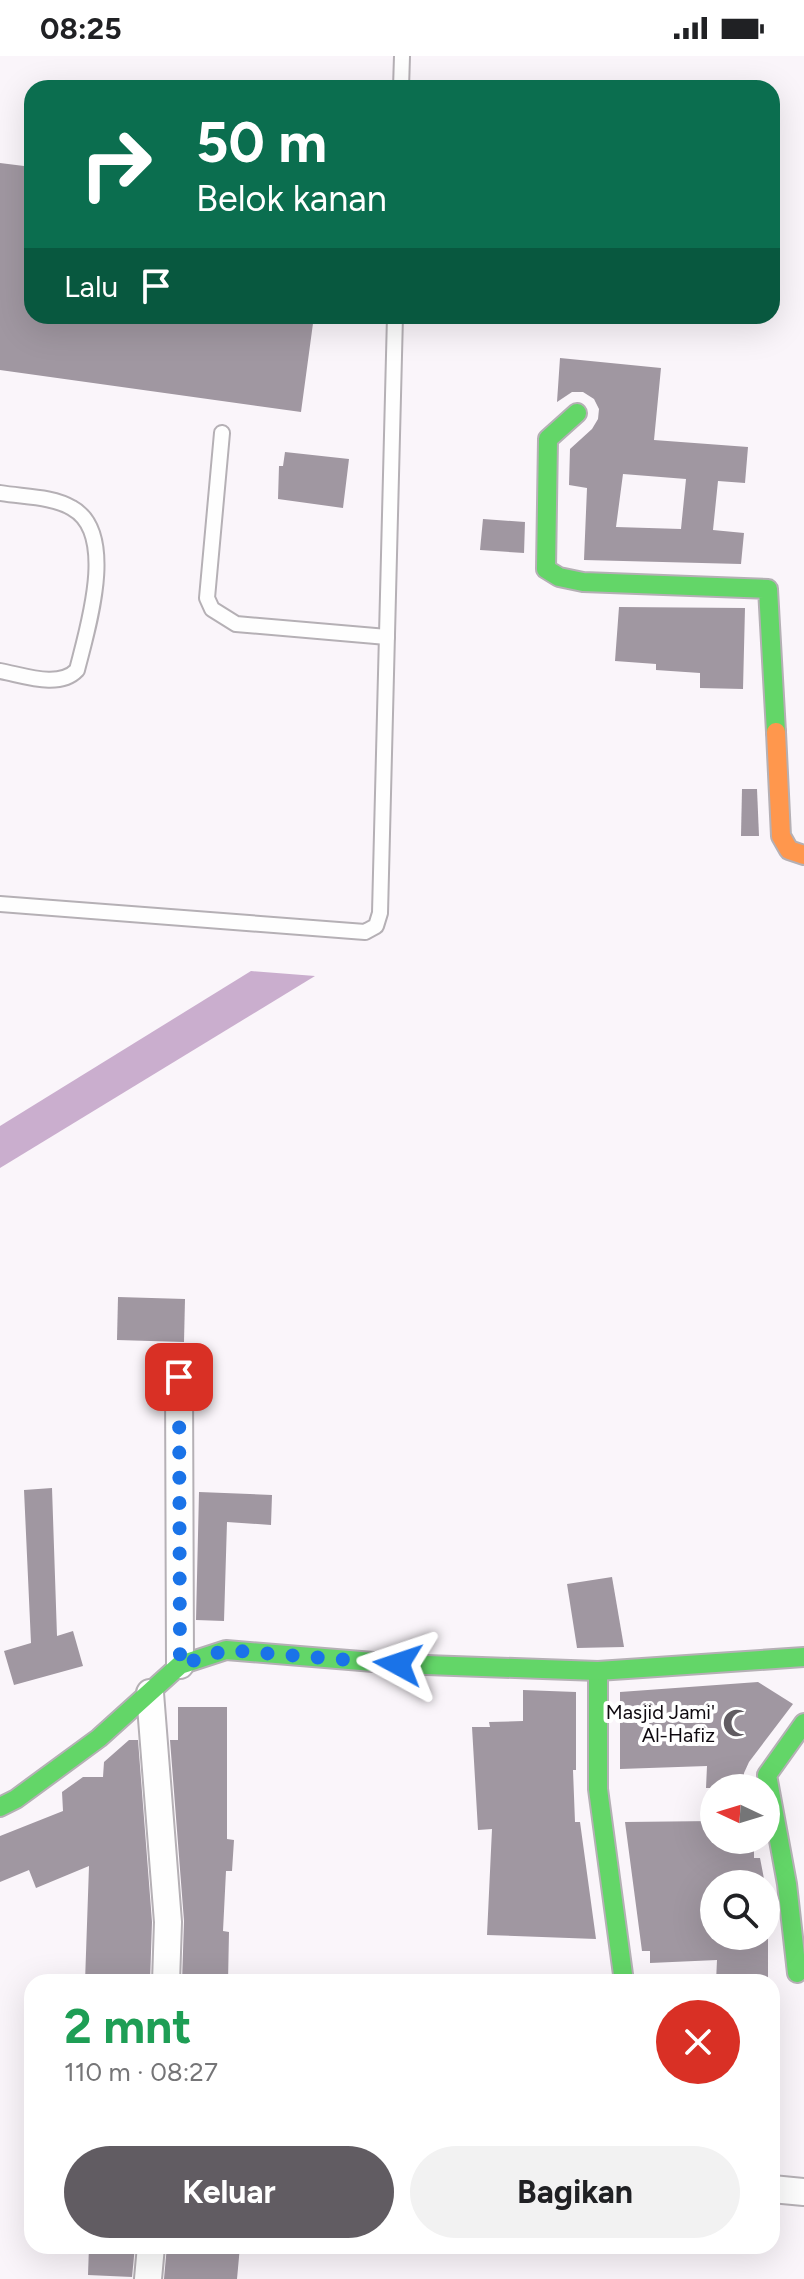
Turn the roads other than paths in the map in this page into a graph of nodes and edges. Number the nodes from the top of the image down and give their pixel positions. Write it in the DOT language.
graph roads {
  1 [pos="402,56"];
  2 [pos="401,80"];
  3 [pos="395,324"];
  4 [pos="577,413"];
  5 [pos="222,433"];
  6 [pos="0,493"];
  7 [pos="387,637"];
  8 [pos="0,671"];
  9 [pos="804,855"];
  10 [pos="0,904"];
  11 [pos="179,1377"];
  12 [pos="804,1657"];
  13 [pos="180,1665"];
  14 [pos="598,1671"];
  15 [pos="150,1693"];
  16 [pos="804,1723"];
  17 [pos="0,1807"];
  18 [pos="797,1973"];
  19 [pos="166,1974"];
  20 [pos="623,1974"];
  21 [pos="780,2190"];
  22 [pos="804,2192"];
  23 [pos="150,2254"];
  24 [pos="148,2279"];
  1 -- 2 [label="lane"];
  3 -- 7 [label="lane"];
  4 -- 9 [label="street"];
  5 -- 7 [label="lane"];
  6 -- 8 [label="lane"];
  7 -- 10 [label="lane"];
  11 -- 13 [label="street"];
  12 -- 14 [label="street"];
  13 -- 14 [label="street"];
  13 -- 15 [label="street"];
  14 -- 20 [label="street"];
  15 -- 17 [label="street"];
  15 -- 19 [label="street"];
  16 -- 18 [label="street"];
  21 -- 22 [label="street"];
  23 -- 24 [label="street"];
}
